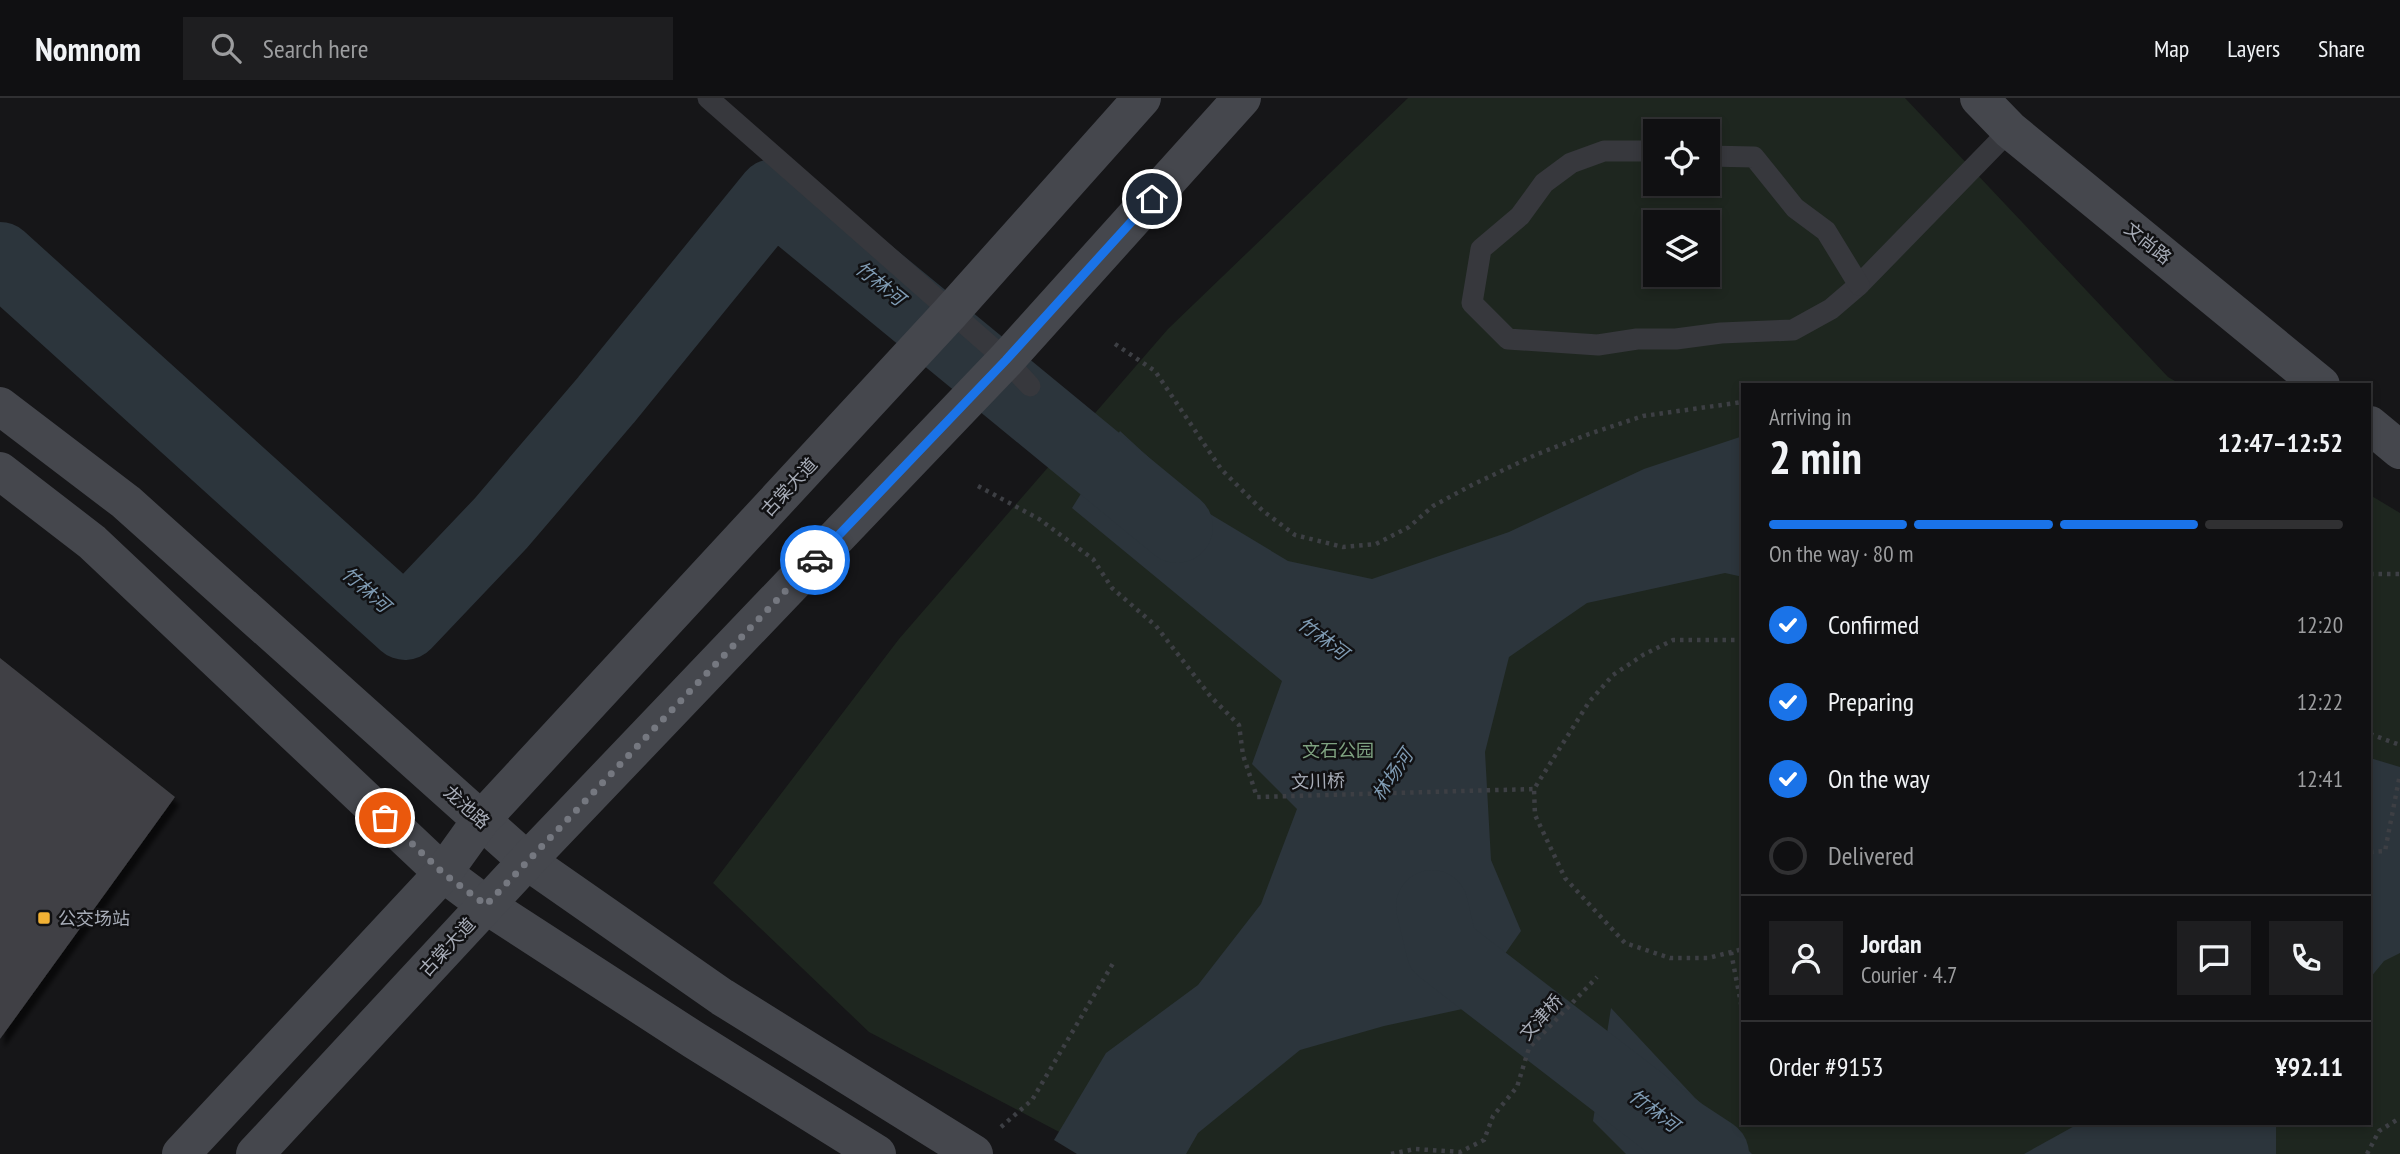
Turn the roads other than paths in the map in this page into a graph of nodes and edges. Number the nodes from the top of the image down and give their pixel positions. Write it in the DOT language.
graph roads {
  1 [pos="708,98"];
  2 [pos="1142,98"];
  3 [pos="1242,98"];
  4 [pos="1979,98"];
  5 [pos="2010,130"];
  6 [pos="1643,151"];
  7 [pos="1720,156"];
  8 [pos="1858,285"];
  9 [pos="951,312"];
  10 [pos="1018,373"];
  11 [pos="2319,383"];
  12 [pos="0,405"];
  13 [pos="2371,426"];
  14 [pos="2400,450"];
  15 [pos="0,471"];
  16 [pos="481,820"];
  17 [pos="527,861"];
  18 [pos="443,873"];
  19 [pos="486,905"];
  20 [pos="983,1144"];
  21 [pos="181,1154"];
  22 [pos="255,1154"];
  23 [pos="877,1154"];
  1 -- 9 [label="lane"];
  2 -- 9 [label="main road, 古棠大道"];
  3 -- 10 [label="main road, 古棠大道"];
  4 -- 5 [label="main road, 文尚路"];
  5 -- 8 [label="lane"];
  5 -- 11 [label="main road, 文尚路"];
  6 -- 8 [label="lane"];
  7 -- 8 [label="lane"];
  9 -- 10 [label="lane"];
  9 -- 16 [label="main road, 古棠大道"];
  10 -- 17 [label="main road, 古棠大道"];
  12 -- 16 [label="main road, 龙池路"];
  13 -- 14 [label="main road"];
  15 -- 18 [label="main road"];
  16 -- 17 [label="main road, 龙池路"];
  16 -- 18 [label="main road, 古棠大道"];
  17 -- 19 [label="main road, 古棠大道"];
  17 -- 20 [label="main road, 龙池路"];
  18 -- 19 [label="main road"];
  18 -- 21 [label="main road, 古棠大道"];
  19 -- 22 [label="main road, 古棠大道"];
  19 -- 23 [label="main road"];
}
